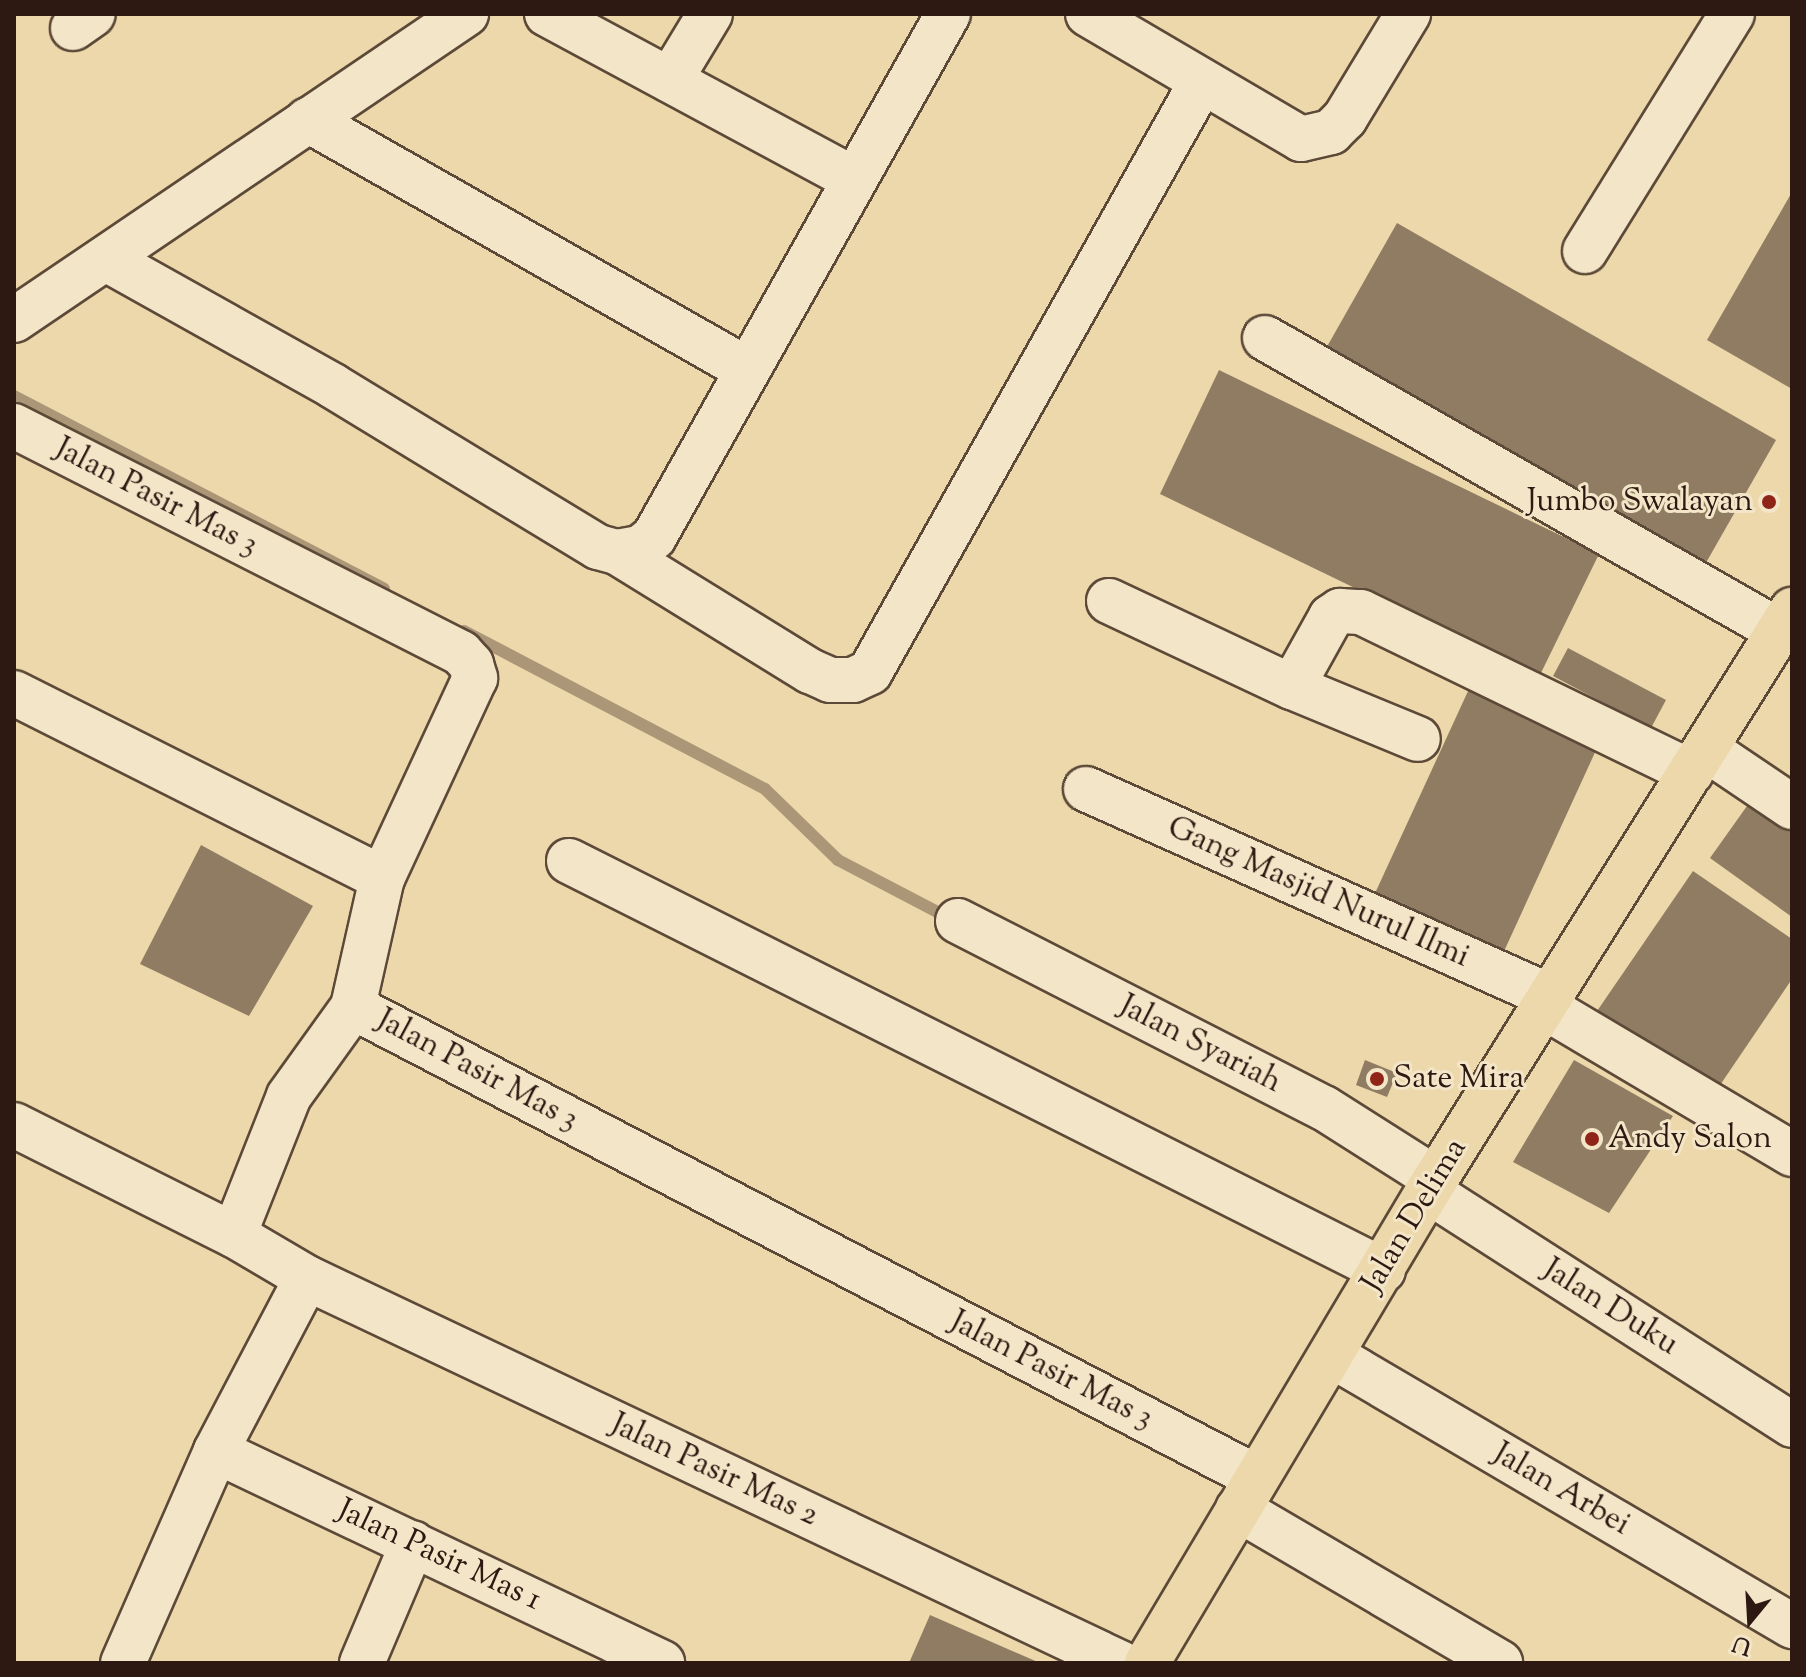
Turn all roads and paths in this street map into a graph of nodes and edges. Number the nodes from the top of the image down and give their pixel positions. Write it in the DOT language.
graph roads {
  1 [pos="466,14"];
  2 [pos="547,14"];
  3 [pos="710,14"];
  4 [pos="948,14"];
  5 [pos="1088,14"];
  6 [pos="1408,14"];
  7 [pos="1732,14"];
  8 [pos="670,80"];
  9 [pos="1201,83"];
  10 [pos="308,120"];
  11 [pos="854,179"];
  12 [pos="1585,251"];
  13 [pos="108,260"];
  14 [pos="14,320"];
  15 [pos="1265,338"];
  16 [pos="748,370"];
  17 [pos="14,426"];
  18 [pos="617,552"];
  19 [pos="1109,601"];
  20 [pos="1786,621"];
  21 [pos="1292,687"];
  22 [pos="14,693"];
  23 [pos="1418,739"];
  24 [pos="1698,761"];
  25 [pos="1086,789"];
  26 [pos="1792,807"];
  27 [pos="569,861"];
  28 [pos="382,878"];
  29 [pos="958,921"];
  30 [pos="1546,1001"];
  31 [pos="353,1007"];
  32 [pos="14,1125"];
  33 [pos="1792,1154"];
  34 [pos="1432,1185"];
  35 [pos="234,1235"];
  36 [pos="1383,1270"];
  37 [pos="307,1278"];
  38 [pos="1331,1355"];
  39 [pos="1792,1425"];
  40 [pos="216,1451"];
  41 [pos="1247,1493"];
  42 [pos="413,1543"];
  43 [pos="1792,1626"];
  44 [pos="123,1663"];
  45 [pos="362,1663"];
  46 [pos="662,1663"];
  47 [pos="1120,1663"];
  48 [pos="1147,1663"];
  49 [pos="1500,1663"];
  1 -- 10 [label="street"];
  2 -- 8 [label="street"];
  3 -- 8 [label="street"];
  4 -- 11 [label="street"];
  5 -- 9 [label="street"];
  6 -- 9 [label="street"];
  7 -- 12 [label="street"];
  8 -- 11 [label="street"];
  9 -- 18 [label="street"];
  10 -- 13 [label="street"];
  10 -- 16 [label="street"];
  11 -- 16 [label="street"];
  13 -- 14 [label="street"];
  13 -- 18 [label="street"];
  15 -- 20 [label="street"];
  16 -- 18 [label="street"];
  17 -- 28 [label="street, Jalan Pasir Mas 3"];
  19 -- 21 [label="street"];
  20 -- 24 [label="main road, Jalan Delima"];
  21 -- 23 [label="street"];
  21 -- 24 [label="street"];
  22 -- 28 [label="street"];
  24 -- 26 [label="street"];
  24 -- 30 [label="main road, Jalan Delima"];
  25 -- 30 [label="street, Gang Masjid Nurul Ilmi"];
  27 -- 36 [label="street"];
  28 -- 31 [label="street, Jalan Pasir Mas 3"];
  29 -- 34 [label="street, Jalan Syariah"];
  30 -- 33 [label="street, Gang Masjid Nurul Ilmi"];
  30 -- 34 [label="main road, Jalan Delima"];
  31 -- 35 [label="street"];
  31 -- 41 [label="street, Jalan Pasir Mas 3"];
  32 -- 35 [label="street, Jalan Pasir Mas 2"];
  34 -- 36 [label="main road, Jalan Delima"];
  34 -- 39 [label="street, Jalan Duku"];
  35 -- 37 [label="street, Jalan Pasir Mas 2"];
  36 -- 38 [label="main road, Jalan Delima"];
  37 -- 40 [label="street"];
  37 -- 47 [label="street, Jalan Pasir Mas 2"];
  38 -- 41 [label="main road, Jalan Delima"];
  38 -- 43 [label="street, Jalan Arbei"];
  40 -- 42 [label="street, Jalan Pasir Mas 1"];
  40 -- 44 [label="street"];
  41 -- 48 [label="main road, Jalan Delima"];
  41 -- 49 [label="street, Jalan Pasir Mas 3"];
  42 -- 45 [label="street"];
  42 -- 46 [label="street, Jalan Pasir Mas 1"];
}
